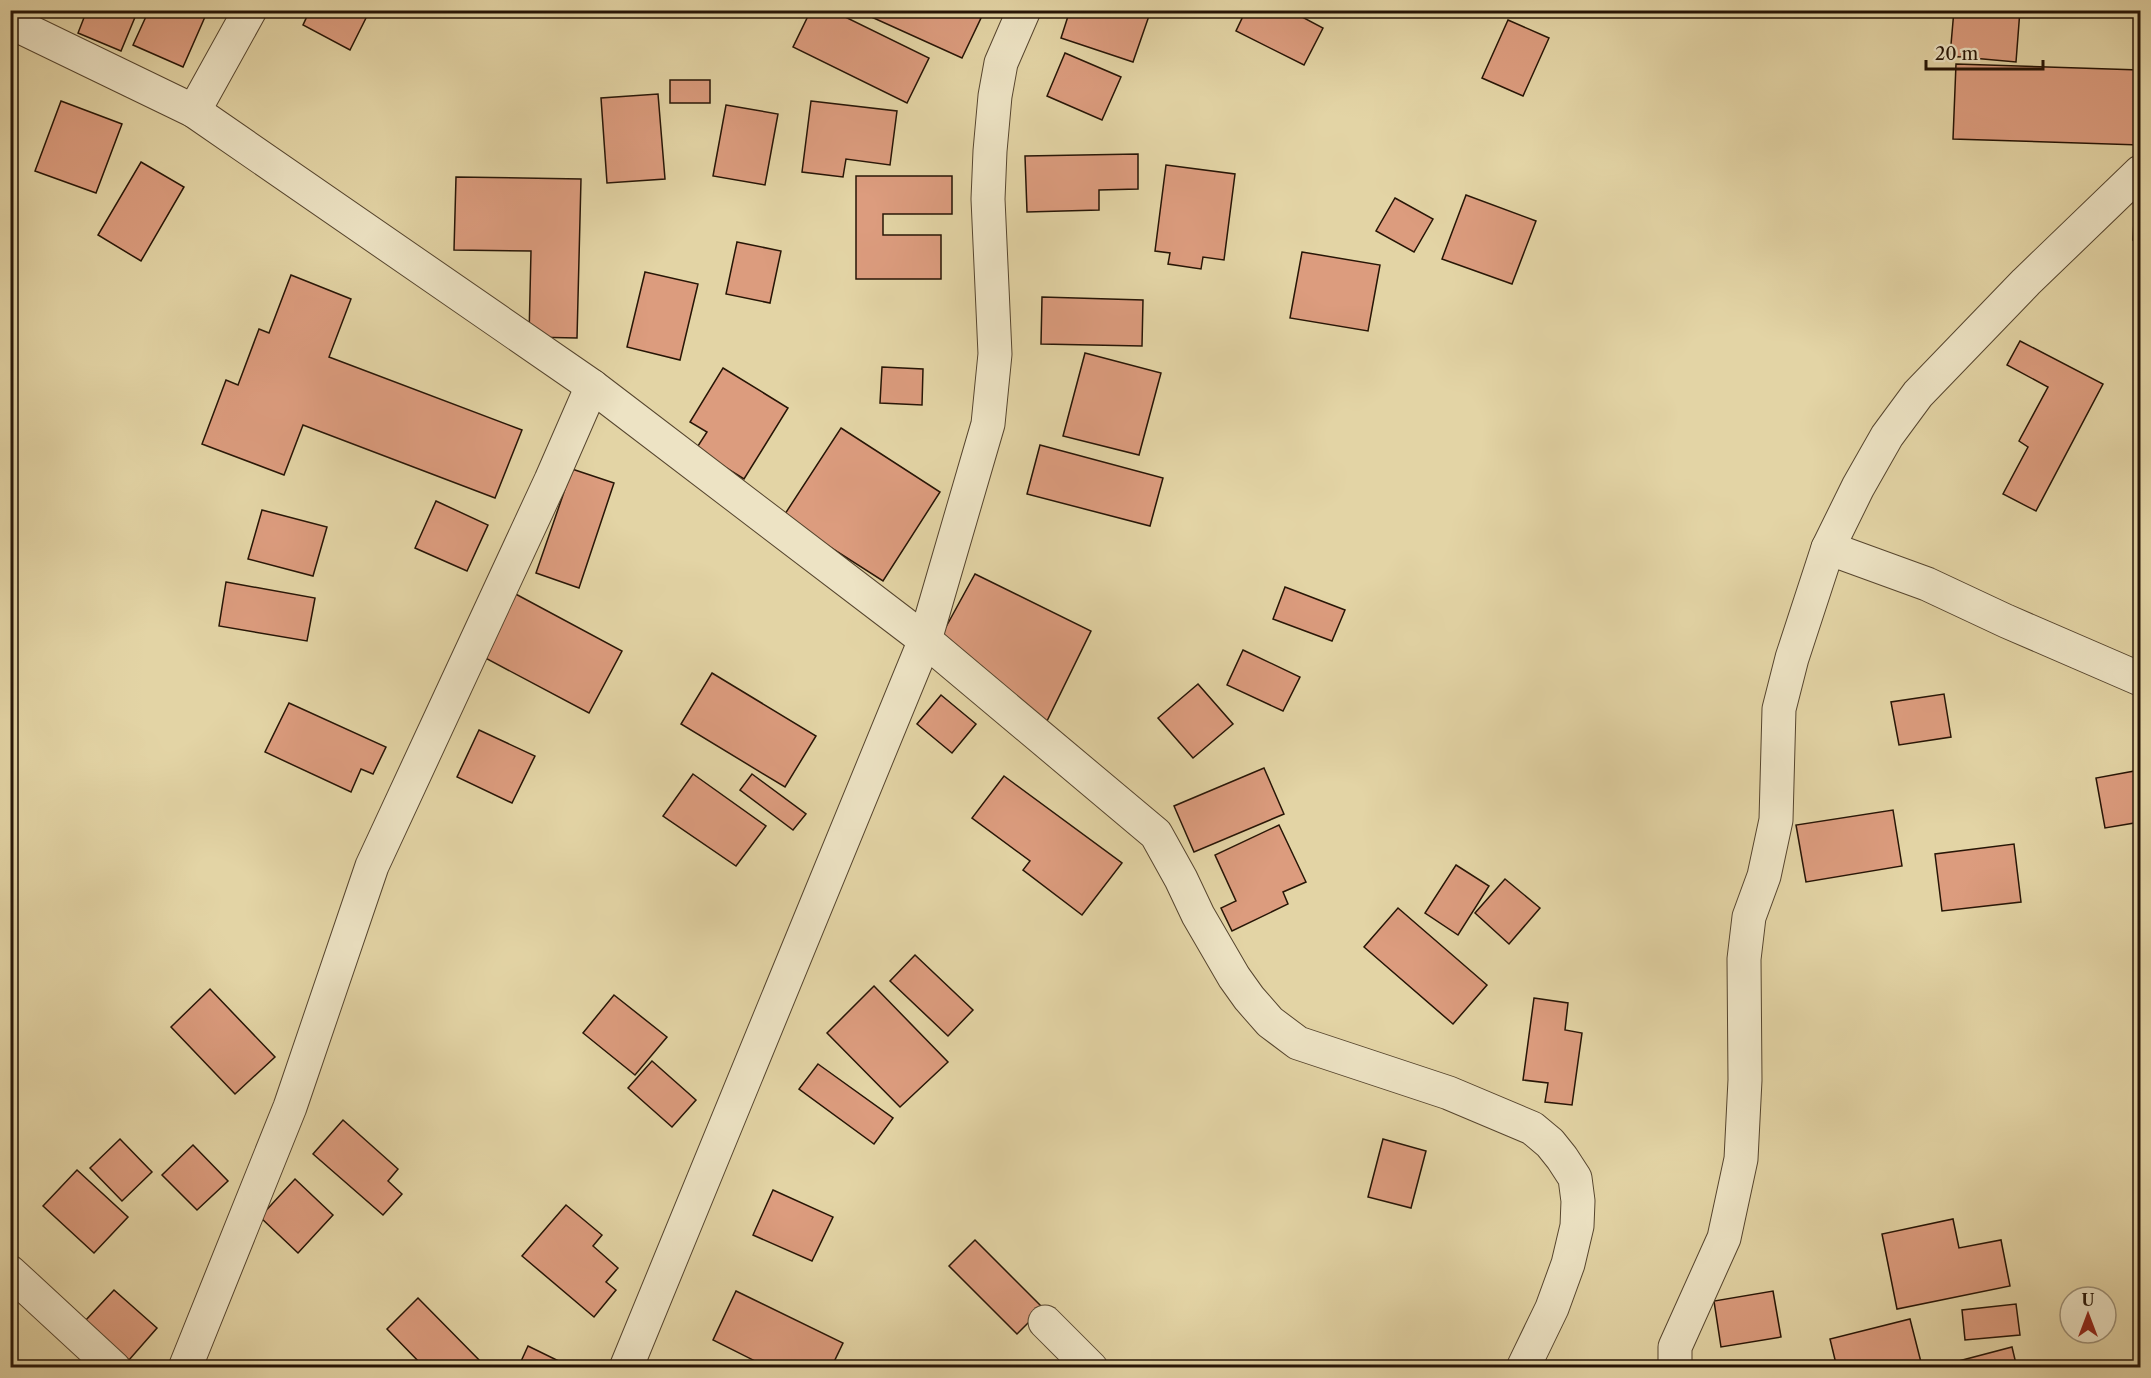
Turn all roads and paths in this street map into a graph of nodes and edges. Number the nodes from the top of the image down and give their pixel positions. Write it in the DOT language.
graph roads {
  1 [pos="250,10"];
  2 [pos="1023,10"];
  3 [pos="10,22"];
  4 [pos="194,111"];
  5 [pos="2140,172"];
  6 [pos="592,386"];
  7 [pos="1828,548"];
  8 [pos="925,640"];
  9 [pos="2140,679"];
  10 [pos="10,1272"];
  11 [pos="1045,1322"];
  12 [pos="114,1368"];
  13 [pos="185,1368"];
  14 [pos="626,1368"];
  15 [pos="1091,1368"];
  16 [pos="1523,1368"];
  17 [pos="1675,1368"];
  1 -- 4 [label="street"];
  2 -- 8 [label="street"];
  3 -- 4 [label="street"];
  4 -- 6 [label="street"];
  5 -- 7 [label="street"];
  6 -- 8 [label="street"];
  6 -- 13 [label="street"];
  7 -- 9 [label="street"];
  7 -- 17 [label="street"];
  8 -- 14 [label="street"];
  8 -- 16 [label="street"];
  10 -- 12 [label="street"];
  11 -- 15 [label="street"];
}
